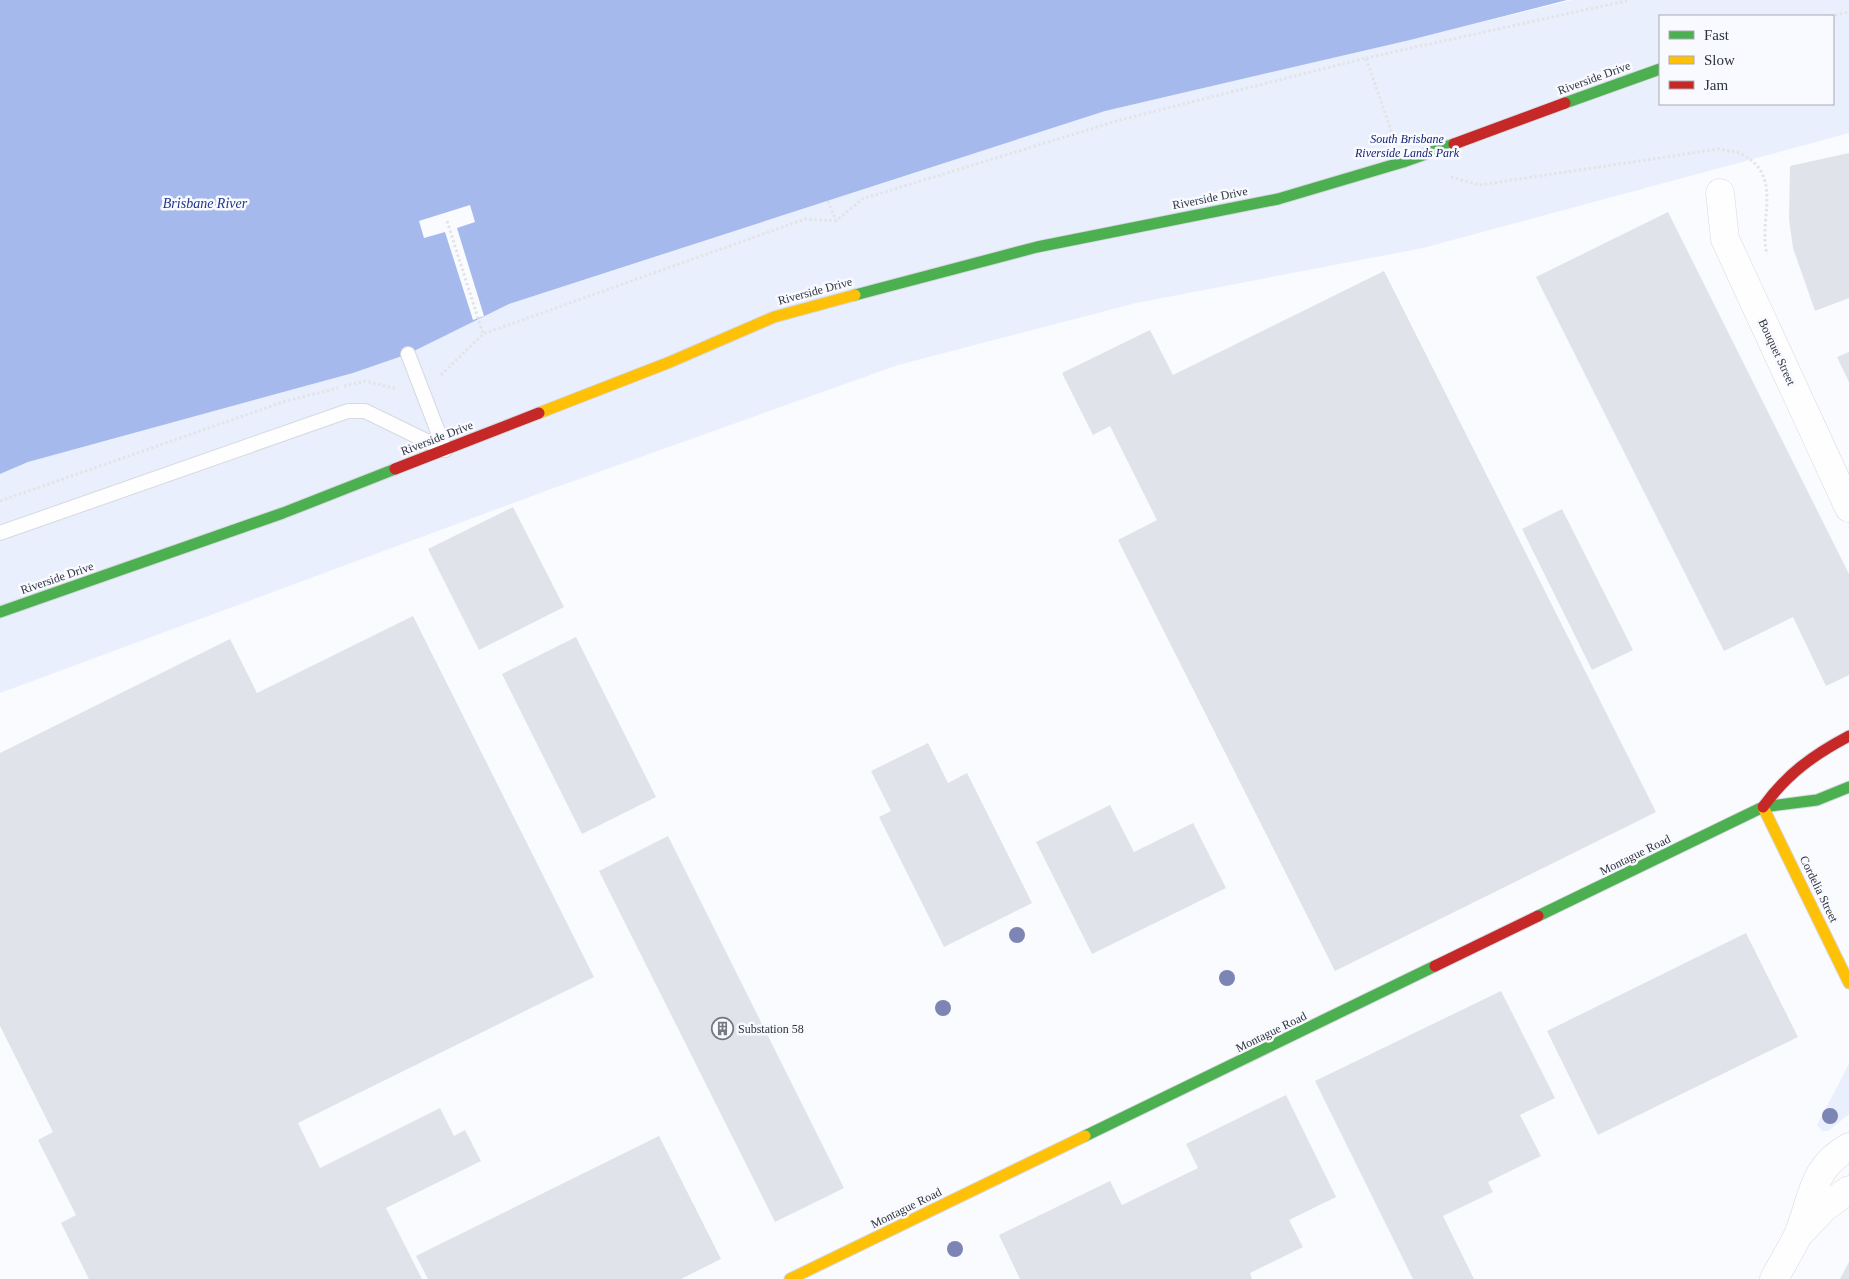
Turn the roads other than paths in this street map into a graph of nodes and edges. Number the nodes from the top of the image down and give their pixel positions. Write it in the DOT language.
graph roads {
  1 [pos="1659,68"];
  2 [pos="1720,193"];
  3 [pos="408,354"];
  4 [pos="445,450"];
  5 [pos="1849,508"];
  6 [pos="0,532"];
  7 [pos="0,612"];
  8 [pos="1849,736"];
  9 [pos="1849,787"];
  10 [pos="1763,808"];
  11 [pos="1849,983"];
  12 [pos="1849,1147"];
  13 [pos="1849,1190"];
  14 [pos="1798,1235"];
  15 [pos="790,1279"];
  16 [pos="1774,1279"];
  1 -- 4 [label="street, Riverside Drive"];
  2 -- 5 [label="street, Bouquet Street"];
  3 -- 4 [label="lane"];
  4 -- 6 [label="lane"];
  4 -- 7 [label="street, Riverside Drive"];
  8 -- 10 [label="street, Montague Road"];
  9 -- 10 [label="street, Montague Road"];
  10 -- 11 [label="street, Cordelia Street"];
  10 -- 15 [label="street, Montague Road"];
  12 -- 14 [label="street"];
  13 -- 14 [label="street"];
  14 -- 16 [label="street"];
}
